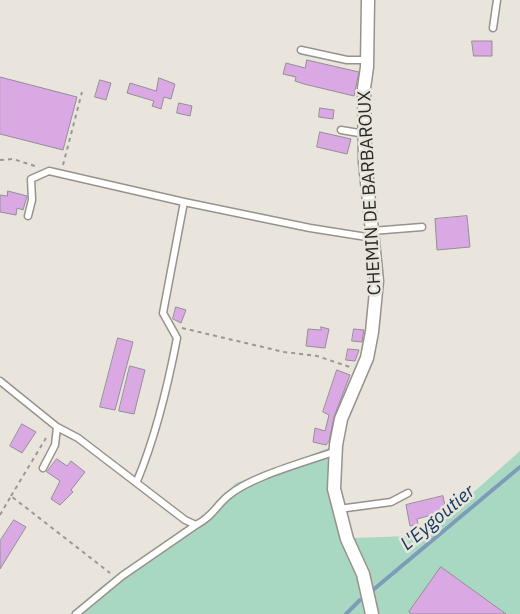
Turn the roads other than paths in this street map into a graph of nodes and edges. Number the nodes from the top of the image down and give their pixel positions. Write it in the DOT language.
graph roads {
  1 [pos="368,0"];
  2 [pos="497,0"];
  3 [pos="493,28"];
  4 [pos="301,50"];
  5 [pos="367,60"];
  6 [pos="341,130"];
  7 [pos="365,134"];
  8 [pos="184,202"];
  9 [pos="28,216"];
  10 [pos="422,227"];
  11 [pos="373,234"];
  12 [pos="0,381"];
  13 [pos="57,427"];
  14 [pos="336,451"];
  15 [pos="43,468"];
  16 [pos="137,481"];
  17 [pos="408,493"];
  18 [pos="339,509"];
  19 [pos="196,525"];
  20 [pos="76,614"];
  21 [pos="372,614"];
  1 -- 5 [label="street, CHEMIN DE BARBAROUX"];
  2 -- 3 [label="lane"];
  4 -- 5 [label="lane"];
  5 -- 7 [label="street, CHEMIN DE BARBAROUX"];
  6 -- 7 [label="lane"];
  7 -- 11 [label="street, CHEMIN DE BARBAROUX"];
  8 -- 9 [label="lane"];
  8 -- 11 [label="lane"];
  8 -- 16 [label="lane"];
  10 -- 11 [label="lane"];
  11 -- 14 [label="street, CHEMIN DE BARBAROUX"];
  12 -- 13 [label="lane"];
  13 -- 15 [label="lane"];
  13 -- 16 [label="lane"];
  14 -- 18 [label="street, CHEMIN DE BARBAROUX"];
  14 -- 19 [label="lane"];
  16 -- 19 [label="lane"];
  17 -- 18 [label="lane"];
  18 -- 21 [label="street, CHEMIN DE BARBAROUX"];
  19 -- 20 [label="lane"];
}
